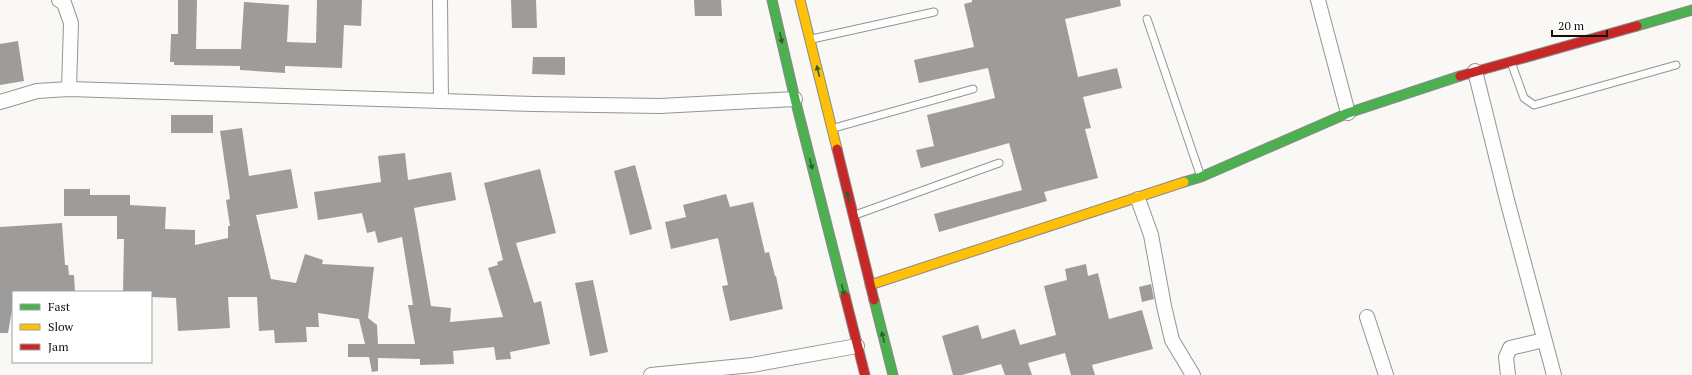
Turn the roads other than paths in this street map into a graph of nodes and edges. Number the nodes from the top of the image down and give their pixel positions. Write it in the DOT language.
graph roads {
  1 [pos="59,0"];
  2 [pos="440,0"];
  3 [pos="772,0"];
  4 [pos="800,0"];
  5 [pos="1318,0"];
  6 [pos="1692,10"];
  7 [pos="934,12"];
  8 [pos="1147,19"];
  9 [pos="810,39"];
  10 [pos="1511,62"];
  11 [pos="1676,65"];
  12 [pos="1475,71"];
  13 [pos="69,88"];
  14 [pos="973,89"];
  15 [pos="795,99"];
  16 [pos="0,102"];
  17 [pos="441,102"];
  18 [pos="1348,113"];
  19 [pos="832,128"];
  20 [pos="999,163"];
  21 [pos="1201,177"];
  22 [pos="1138,199"];
  23 [pos="853,216"];
  24 [pos="870,285"];
  25 [pos="1366,317"];
  26 [pos="1544,340"];
  27 [pos="857,346"];
  28 [pos="651,375"];
  29 [pos="865,375"];
  30 [pos="892,375"];
  31 [pos="1193,375"];
  32 [pos="1386,375"];
  33 [pos="1508,375"];
  34 [pos="1554,375"];
  1 -- 13 [label="street"];
  2 -- 17 [label="street"];
  3 -- 15 [label="street, one-way"];
  4 -- 9 [label="street"];
  5 -- 18 [label="street"];
  6 -- 10 [label="street"];
  7 -- 9 [label="lane"];
  8 -- 21 [label="lane"];
  19 -- 9 [label="street, one-way"];
  10 -- 11 [label="lane"];
  10 -- 12 [label="street"];
  12 -- 18 [label="street"];
  12 -- 26 [label="street"];
  13 -- 16 [label="street"];
  13 -- 17 [label="street"];
  14 -- 19 [label="lane"];
  15 -- 17 [label="street"];
  15 -- 27 [label="street, one-way"];
  18 -- 21 [label="street"];
  23 -- 19 [label="street, one-way"];
  20 -- 23 [label="lane"];
  21 -- 22 [label="street"];
  22 -- 24 [label="street"];
  22 -- 31 [label="street"];
  23 -- 24 [label="street"];
  30 -- 24 [label="street, one-way"];
  25 -- 32 [label="street"];
  26 -- 33 [label="street"];
  26 -- 34 [label="street"];
  27 -- 28 [label="street"];
  27 -- 29 [label="street"];
}
